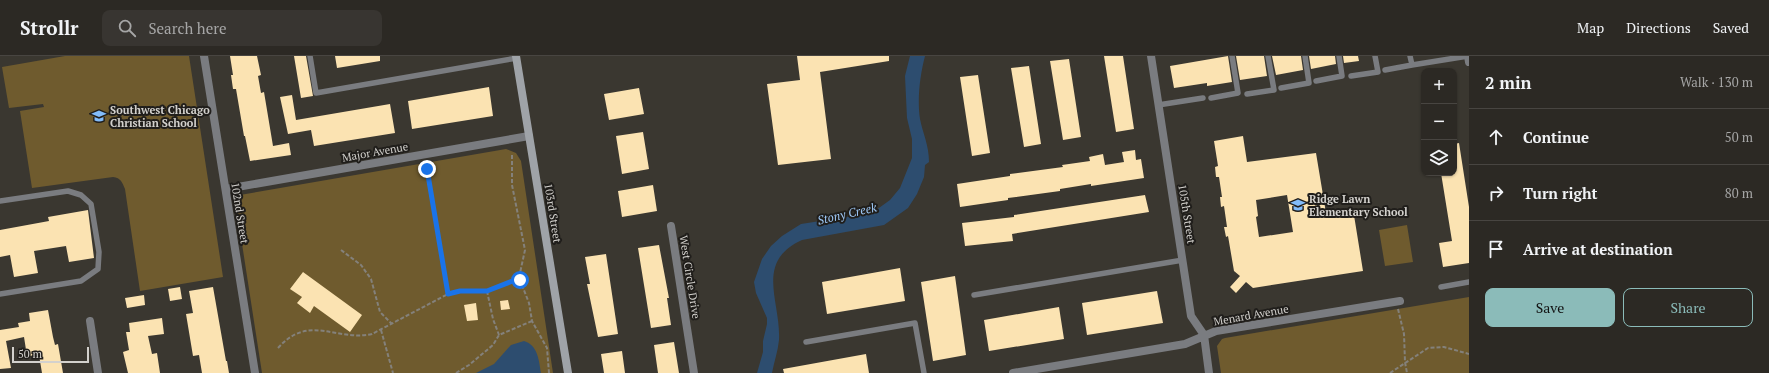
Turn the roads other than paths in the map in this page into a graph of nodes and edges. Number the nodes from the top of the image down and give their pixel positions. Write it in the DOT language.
graph roads {
  1 [pos="204,56"];
  2 [pos="310,56"];
  3 [pos="1151,56"];
  4 [pos="1232,56"];
  5 [pos="1268,56"];
  6 [pos="1304,56"];
  7 [pos="1339,56"];
  8 [pos="1375,56"];
  9 [pos="1410,56"];
  10 [pos="1468,56"];
  11 [pos="516,57"];
  12 [pos="1469,62"];
  13 [pos="1412,65"];
  14 [pos="1385,70"];
  15 [pos="1352,76"];
  16 [pos="1316,81"];
  17 [pos="1281,88"];
  18 [pos="1247,94"];
  19 [pos="1203,98"];
  20 [pos="1211,98"];
  21 [pos="1158,105"];
  22 [pos="529,136"];
  23 [pos="226,189"];
  24 [pos="0,201"];
  25 [pos="671,226"];
  26 [pos="1183,260"];
  27 [pos="1469,282"];
  28 [pos="1441,287"];
  29 [pos="0,294"];
  30 [pos="974,295"];
  31 [pos="1398,302"];
  32 [pos="90,321"];
  33 [pos="1204,335"];
  34 [pos="806,342"];
  35 [pos="98,373"];
  36 [pos="255,373"];
  37 [pos="568,373"];
  38 [pos="694,373"];
  39 [pos="924,373"];
  40 [pos="1014,373"];
  41 [pos="1209,373"];
  1 -- 23 [label="street, 102nd Street"];
  2 -- 11 [label="lane"];
  3 -- 21 [label="street, 105th Street"];
  4 -- 20 [label="lane"];
  5 -- 18 [label="lane"];
  6 -- 17 [label="lane"];
  7 -- 16 [label="lane"];
  8 -- 15 [label="lane"];
  9 -- 13 [label="lane"];
  10 -- 12 [label="street"];
  10 -- 13 [label="lane"];
  11 -- 22 [label="street, 103rd Street"];
  13 -- 14 [label="lane"];
  19 -- 21 [label="lane"];
  21 -- 26 [label="street, 105th Street"];
  22 -- 23 [label="street, Major Avenue"];
  22 -- 37 [label="street, 103rd Street"];
  23 -- 36 [label="street, 102nd Street"];
  24 -- 29 [label="lane"];
  25 -- 38 [label="street, West Circle Drive"];
  26 -- 30 [label="lane"];
  26 -- 33 [label="street, 105th Street"];
  27 -- 28 [label="lane"];
  31 -- 33 [label="street, Menard Avenue"];
  32 -- 35 [label="street"];
  33 -- 40 [label="street, Menard Avenue"];
  33 -- 41 [label="street, 105th Street"];
  34 -- 39 [label="lane"];
}
